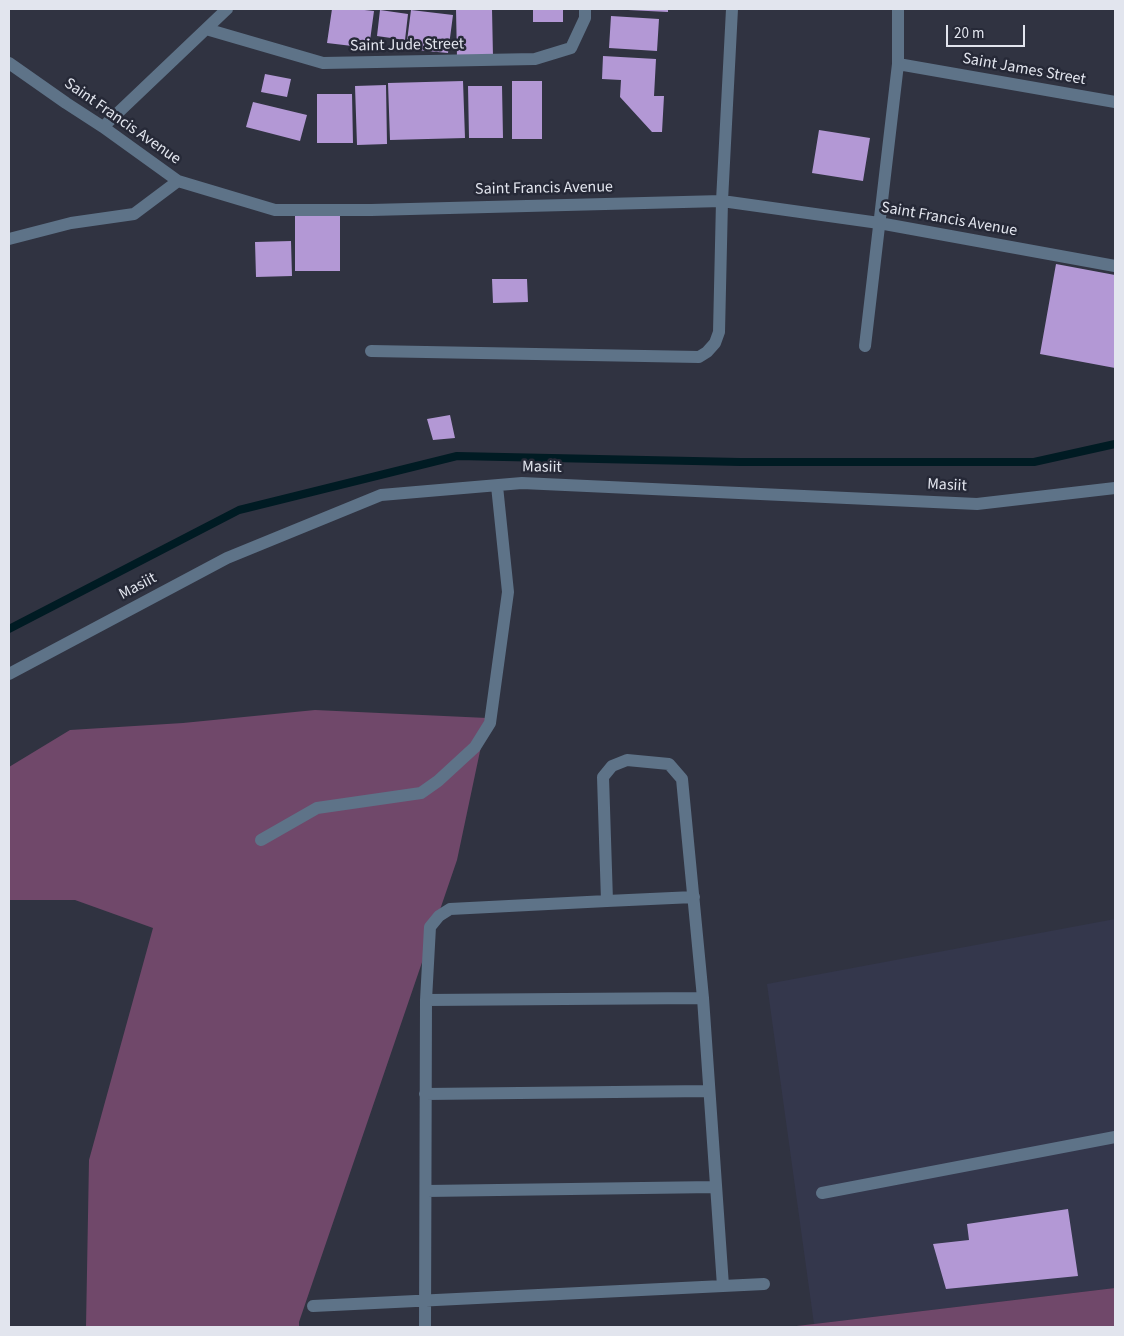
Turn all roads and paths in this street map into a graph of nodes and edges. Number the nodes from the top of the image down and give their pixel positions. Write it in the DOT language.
graph roads {
  1 [pos="227,9"];
  2 [pos="585,9"];
  3 [pos="732,9"];
  4 [pos="898,9"];
  5 [pos="206,29"];
  6 [pos="9,63"];
  7 [pos="898,64"];
  8 [pos="1115,102"];
  9 [pos="103,127"];
  10 [pos="178,181"];
  11 [pos="722,201"];
  12 [pos="879,223"];
  13 [pos="9,239"];
  14 [pos="1115,266"];
  15 [pos="864,346"];
  16 [pos="371,351"];
  17 [pos="497,486"];
  18 [pos="1115,488"];
  19 [pos="9,674"];
  20 [pos="261,840"];
  21 [pos="694,897"];
  22 [pos="607,901"];
  23 [pos="703,998"];
  24 [pos="426,1000"];
  25 [pos="709,1091"];
  26 [pos="426,1094"];
  27 [pos="1115,1137"];
  28 [pos="715,1187"];
  29 [pos="426,1191"];
  30 [pos="822,1193"];
  31 [pos="764,1284"];
  32 [pos="723,1286"];
  33 [pos="426,1300"];
  34 [pos="313,1306"];
  35 [pos="425,1327"];
  1 -- 5 [label="street"];
  2 -- 5 [label="street, Saint Jude Street"];
  3 -- 11 [label="street"];
  4 -- 7 [label="street"];
  5 -- 9 [label="street"];
  6 -- 9 [label="street, Saint Francis Avenue"];
  7 -- 8 [label="street, Saint James Street"];
  7 -- 12 [label="street"];
  9 -- 10 [label="street, Saint Francis Avenue"];
  10 -- 11 [label="street, Saint Francis Avenue"];
  10 -- 13 [label="street"];
  11 -- 12 [label="street, Saint Francis Avenue"];
  11 -- 16 [label="street"];
  12 -- 14 [label="street, Saint Francis Avenue"];
  12 -- 15 [label="street"];
  17 -- 18 [label="street, Masiit"];
  17 -- 19 [label="street, Masiit"];
  17 -- 20 [label="street"];
  21 -- 22 [label="street"];
  21 -- 22 [label="street"];
  21 -- 23 [label="street"];
  22 -- 24 [label="street"];
  23 -- 24 [label="street"];
  23 -- 25 [label="street"];
  24 -- 26 [label="street"];
  25 -- 26 [label="street"];
  25 -- 28 [label="street"];
  26 -- 29 [label="street"];
  27 -- 30 [label="street"];
  28 -- 29 [label="street"];
  28 -- 32 [label="street"];
  29 -- 33 [label="street"];
  31 -- 32 [label="street"];
  32 -- 33 [label="street"];
  33 -- 34 [label="street"];
  33 -- 35 [label="street"];
}
